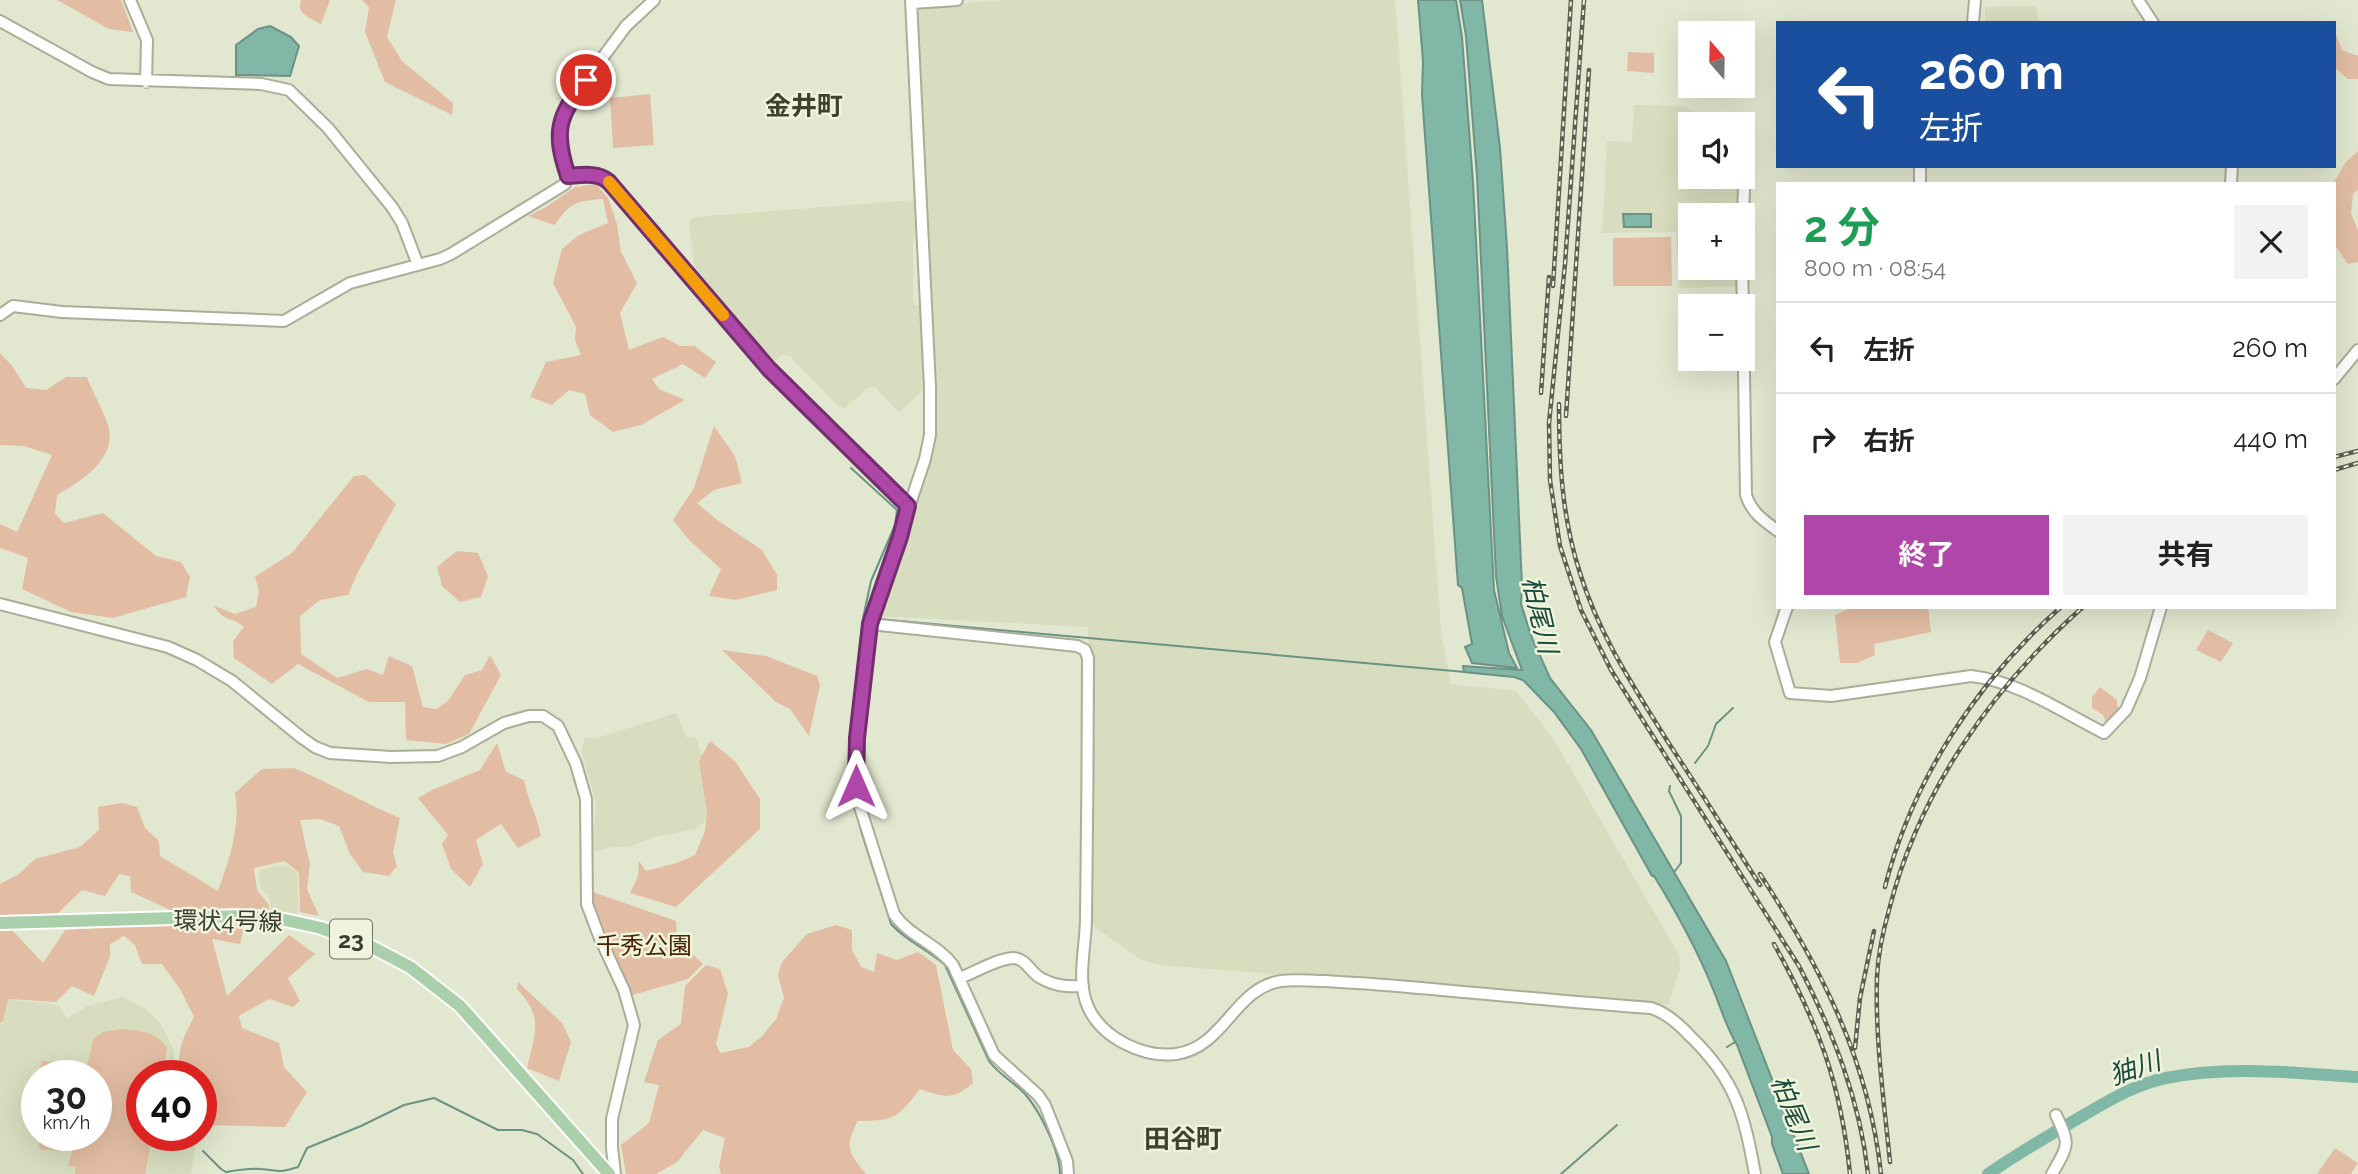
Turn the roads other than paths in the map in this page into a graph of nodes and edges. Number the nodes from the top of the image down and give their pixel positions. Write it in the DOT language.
graph roads {
  1 [pos="130,0"];
  2 [pos="654,0"];
  3 [pos="957,0"];
  4 [pos="1975,0"];
  5 [pos="2138,0"];
  6 [pos="911,2"];
  7 [pos="0,21"];
  8 [pos="1973,21"];
  9 [pos="2151,21"];
  10 [pos="146,82"];
  11 [pos="568,176"];
  12 [pos="418,265"];
  13 [pos="0,315"];
  14 [pos="2358,349"];
  15 [pos="1744,371"];
  16 [pos="2336,376"];
  17 [pos="908,506"];
  18 [pos="1776,530"];
  19 [pos="0,604"];
  20 [pos="1786,609"];
  21 [pos="2160,609"];
  22 [pos="872,617"];
  23 [pos="0,923"];
  24 [pos="960,978"];
  25 [pos="1083,986"];
  26 [pos="2056,1115"];
  27 [pos="609,1174"];
  28 [pos="615,1174"];
  29 [pos="1068,1174"];
  30 [pos="1755,1174"];
  31 [pos="2052,1174"];
  1 -- 10 [label="street"];
  2 -- 11 [label="street"];
  3 -- 6 [label="street"];
  4 -- 8 [label="street"];
  5 -- 9 [label="street"];
  6 -- 17 [label="street"];
  7 -- 10 [label="street"];
  10 -- 12 [label="street"];
  11 -- 12 [label="street"];
  11 -- 17 [label="street"];
  12 -- 13 [label="street"];
  14 -- 16 [label="street"];
  15 -- 18 [label="street"];
  17 -- 22 [label="street"];
  19 -- 28 [label="street"];
  20 -- 21 [label="street"];
  22 -- 24 [label="street"];
  22 -- 25 [label="street"];
  23 -- 27 [label="main road, 環状4号線 / 23"];
  24 -- 25 [label="street"];
  24 -- 29 [label="street"];
  25 -- 30 [label="street"];
  26 -- 31 [label="street"];
}
